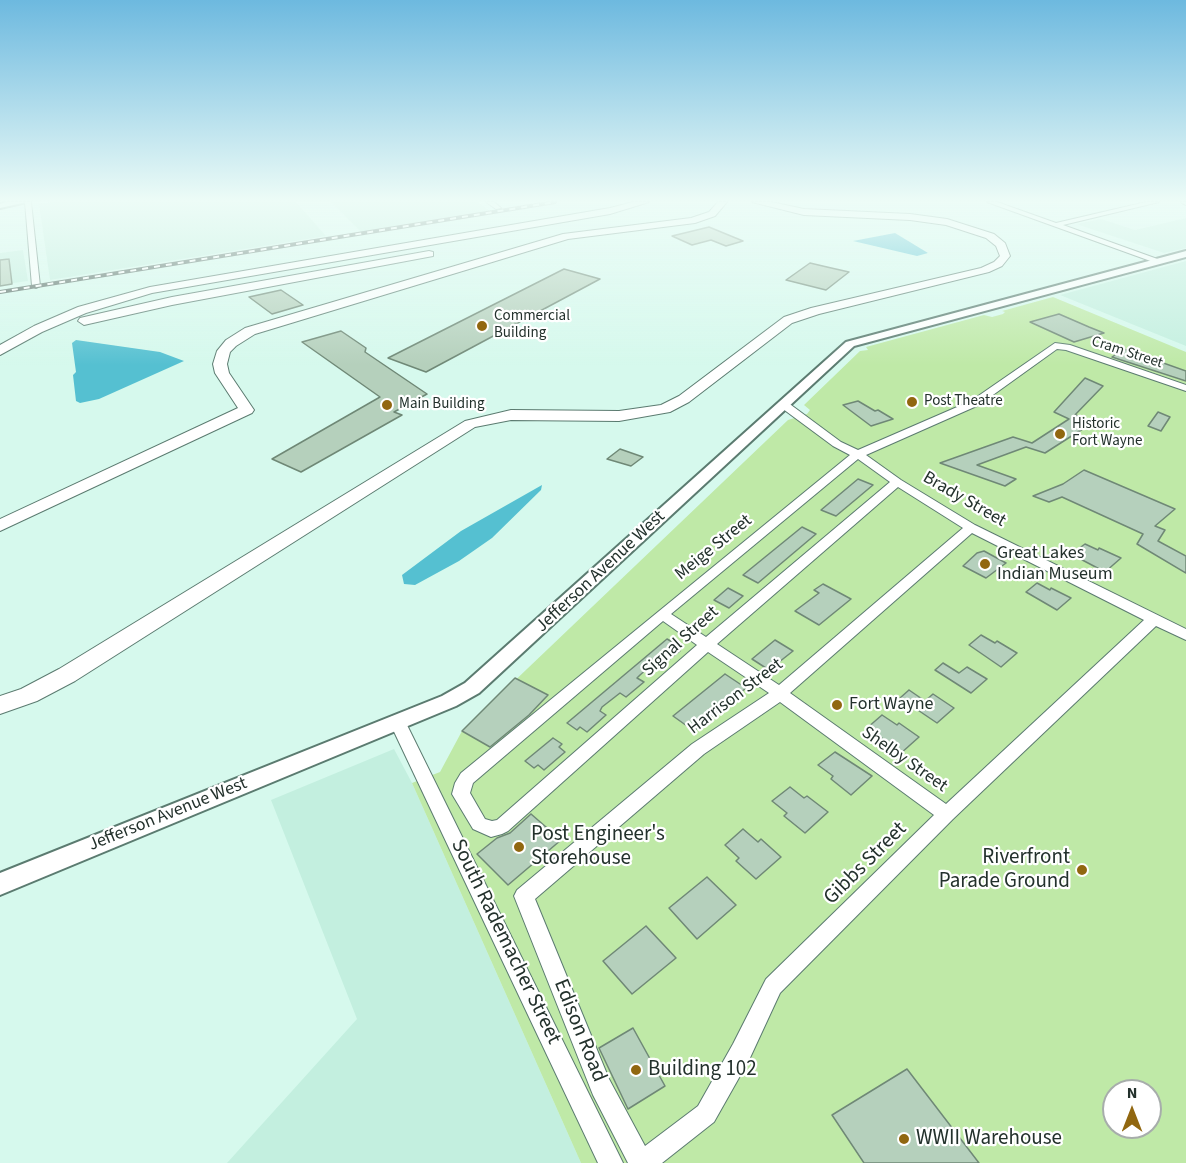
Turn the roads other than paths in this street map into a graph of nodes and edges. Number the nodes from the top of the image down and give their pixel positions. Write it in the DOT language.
graph roads {
  1 [pos="32,256"];
  2 [pos="415,256"];
  3 [pos="499,256"];
  4 [pos="1005,256"];
  5 [pos="1152,256"];
  6 [pos="1177,256"];
  7 [pos="1163,260"];
  8 [pos="36,286"];
  9 [pos="1059,346"];
  10 [pos="0,352"];
  11 [pos="1186,388"];
  12 [pos="788,407"];
  13 [pos="858,454"];
  14 [pos="897,482"];
  15 [pos="0,526"];
  16 [pos="971,528"];
  17 [pos="662,614"];
  18 [pos="1154,619"];
  19 [pos="1186,635"];
  20 [pos="707,644"];
  21 [pos="778,692"];
  22 [pos="0,705"];
  23 [pos="397,721"];
  24 [pos="947,814"];
  25 [pos="491,829"];
  26 [pos="0,884"];
  27 [pos="524,896"];
  28 [pos="610,1163"];
  29 [pos="642,1163"];
  1 -- 8 [label="street"];
  2 -- 10 [label="highway"];
  3 -- 15 [label="highway"];
  4 -- 22 [label="highway"];
  5 -- 7 [label="street"];
  6 -- 7 [label="main road, Jefferson Avenue West"];
  7 -- 12 [label="main road, Jefferson Avenue West"];
  9 -- 11 [label="street, Cram Street"];
  9 -- 13 [label="street, Meige Street"];
  12 -- 13 [label="street, Brady Street"];
  12 -- 23 [label="main road, Jefferson Avenue West"];
  13 -- 14 [label="street, Brady Street"];
  13 -- 17 [label="street, Meige Street"];
  14 -- 16 [label="street, Brady Street"];
  14 -- 20 [label="street, Signal Street"];
  16 -- 18 [label="street, Brady Street"];
  16 -- 21 [label="street, Harrison Street"];
  17 -- 20 [label="street, Shelby Street"];
  17 -- 25 [label="street, Meige Street"];
  18 -- 19 [label="street, Brady Street"];
  18 -- 24 [label="street, Gibbs Street"];
  20 -- 21 [label="street, Shelby Street"];
  20 -- 25 [label="street, Signal Street"];
  21 -- 24 [label="street, Shelby Street"];
  21 -- 27 [label="street, Harrison Street"];
  23 -- 26 [label="main road, Jefferson Avenue West"];
  23 -- 28 [label="street, South Rademacher Street"];
  24 -- 29 [label="street, Gibbs Street"];
  27 -- 29 [label="street, Edison Road"];
}
